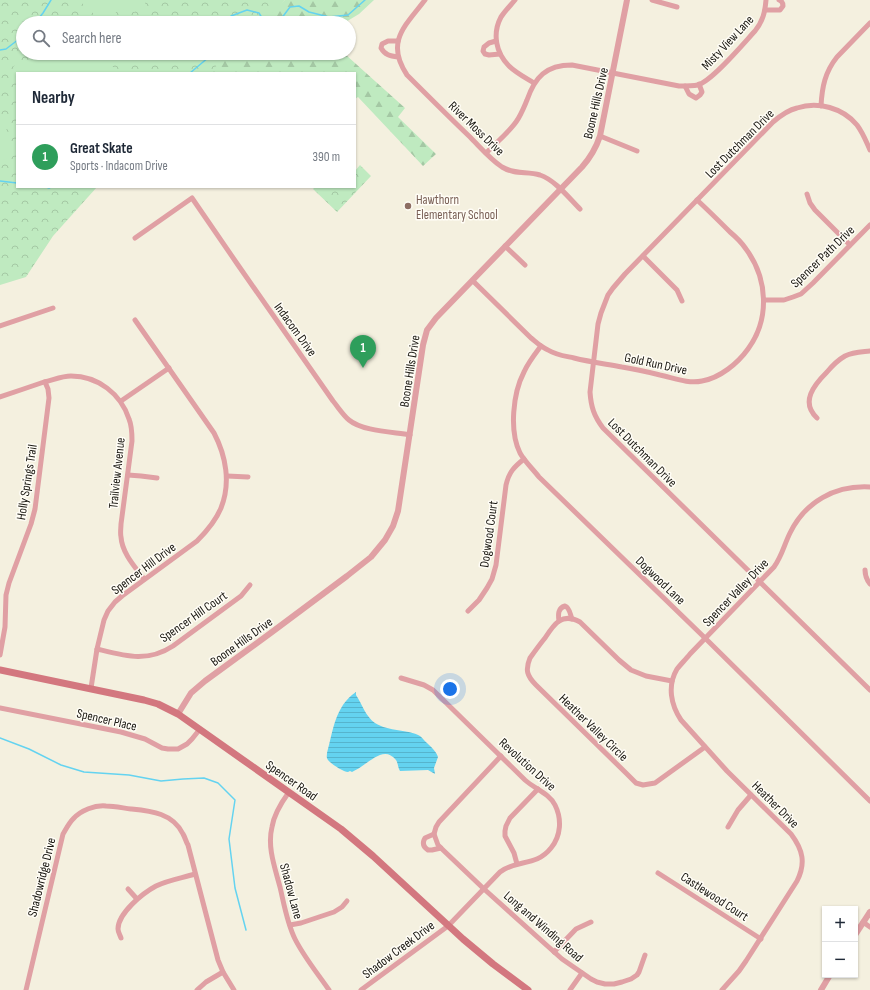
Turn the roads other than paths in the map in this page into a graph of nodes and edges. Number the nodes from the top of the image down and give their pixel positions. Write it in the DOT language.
graph roads {
  1 [pos="425,0"];
  2 [pos="515,0"];
  3 [pos="627,0"];
  4 [pos="652,0"];
  5 [pos="766,0"];
  6 [pos="779,0"];
  7 [pos="676,7"];
  8 [pos="765,10"];
  9 [pos="870,23"];
  10 [pos="398,41"];
  11 [pos="496,41"];
  12 [pos="500,54"];
  13 [pos="398,57"];
  14 [pos="613,73"];
  15 [pos="534,83"];
  16 [pos="699,84"];
  17 [pos="685,86"];
  18 [pos="820,106"];
  19 [pos="600,136"];
  20 [pos="870,150"];
  21 [pos="637,151"];
  22 [pos="486,153"];
  23 [pos="560,190"];
  24 [pos="807,194"];
  25 [pos="697,200"];
  26 [pos="580,209"];
  27 [pos="870,225"];
  28 [pos="135,238"];
  29 [pos="850,245"];
  30 [pos="506,246"];
  31 [pos="643,256"];
  32 [pos="525,265"];
  33 [pos="473,281"];
  34 [pos="764,300"];
  35 [pos="682,301"];
  36 [pos="53,308"];
  37 [pos="135,320"];
  38 [pos="0,326"];
  39 [pos="541,346"];
  40 [pos="870,351"];
  41 [pos="594,362"];
  42 [pos="169,368"];
  43 [pos="45,382"];
  44 [pos="0,397"];
  45 [pos="121,401"];
  46 [pos="817,418"];
  47 [pos="410,435"];
  48 [pos="524,459"];
  49 [pos="128,475"];
  50 [pos="227,476"];
  51 [pos="248,477"];
  52 [pos="157,478"];
  53 [pos="870,487"];
  54 [pos="865,570"];
  55 [pos="144,579"];
  56 [pos="760,582"];
  57 [pos="870,584"];
  58 [pos="250,585"];
  59 [pos="468,611"];
  60 [pos="572,619"];
  61 [pos="559,621"];
  62 [pos="705,638"];
  63 [pos="97,649"];
  64 [pos="0,655"];
  65 [pos="0,670"];
  66 [pos="401,678"];
  67 [pos="672,682"];
  68 [pos="91,688"];
  69 [pos="870,690"];
  70 [pos="0,708"];
  71 [pos="178,714"];
  72 [pos="200,729"];
  73 [pos="705,747"];
  74 [pos="501,756"];
  75 [pos="538,789"];
  76 [pos="289,792"];
  77 [pos="751,795"];
  78 [pos="870,801"];
  79 [pos="728,827"];
  80 [pos="434,834"];
  81 [pos="441,848"];
  82 [pos="517,864"];
  83 [pos="658,872"];
  84 [pos="195,874"];
  85 [pos="128,889"];
  86 [pos="484,889"];
  87 [pos="137,899"];
  88 [pos="347,901"];
  89 [pos="870,912"];
  90 [pos="591,922"];
  91 [pos="863,922"];
  92 [pos="290,925"];
  93 [pos="448,926"];
  94 [pos="870,927"];
  95 [pos="858,930"];
  96 [pos="120,938"];
  97 [pos="761,939"];
  98 [pos="554,952"];
  99 [pos="645,955"];
  100 [pos="223,972"];
  101 [pos="582,973"];
  102 [pos="828,978"];
  103 [pos="26,990"];
  104 [pos="197,990"];
  105 [pos="234,990"];
  106 [pos="329,990"];
  107 [pos="361,990"];
  108 [pos="528,990"];
  109 [pos="570,990"];
  110 [pos="722,990"];
  111 [pos="822,990"];
  1 -- 10 [label="street, River Moss Drive"];
  2 -- 11 [label="street"];
  3 -- 14 [label="street, Boone Hills Drive"];
  4 -- 7 [label="street"];
  5 -- 8 [label="street, Misty View Lane"];
  6 -- 8 [label="street, Misty View Lane"];
  8 -- 16 [label="street, Misty View Lane"];
  9 -- 18 [label="street"];
  10 -- 13 [label="street, River Moss Drive"];
  10 -- 13 [label="street"];
  11 -- 12 [label="street"];
  11 -- 12 [label="street"];
  12 -- 15 [label="street"];
  13 -- 22 [label="street, River Moss Drive"];
  14 -- 15 [label="street, Misty View Lane"];
  14 -- 17 [label="street, Misty View Lane"];
  14 -- 19 [label="street, Boone Hills Drive"];
  15 -- 22 [label="street"];
  16 -- 17 [label="street, Misty View Lane"];
  16 -- 17 [label="street, Misty View Lane"];
  18 -- 20 [label="street, Lost Dutchman Drive"];
  18 -- 25 [label="street, Lost Dutchman Drive"];
  19 -- 21 [label="street"];
  19 -- 23 [label="street, Boone Hills Drive"];
  22 -- 23 [label="street, River Moss Drive"];
  23 -- 26 [label="street, River Moss Drive"];
  23 -- 30 [label="street, Boone Hills Drive"];
  24 -- 29 [label="street"];
  25 -- 31 [label="street, Lost Dutchman Drive"];
  25 -- 34 [label="street, Gold Run Drive"];
  27 -- 29 [label="street, Spencer Path Drive"];
  28 -- 47 [label="street, Indacom Drive"];
  29 -- 34 [label="street, Spencer Path Drive"];
  30 -- 32 [label="street"];
  30 -- 33 [label="street, Boone Hills Drive"];
  31 -- 35 [label="street"];
  31 -- 41 [label="street, Lost Dutchman Drive"];
  33 -- 39 [label="street, Gold Run Drive"];
  33 -- 47 [label="street, Boone Hills Drive"];
  34 -- 41 [label="street, Gold Run Drive"];
  36 -- 38 [label="street"];
  37 -- 42 [label="street, Spencer Hill Drive"];
  39 -- 41 [label="street, Gold Run Drive"];
  39 -- 48 [label="street, Dogwood Lane"];
  40 -- 46 [label="street"];
  41 -- 56 [label="street, Lost Dutchman Drive"];
  42 -- 45 [label="street"];
  42 -- 50 [label="street, Spencer Hill Drive"];
  43 -- 44 [label="street, Trailview Avenue"];
  43 -- 45 [label="street, Trailview Avenue"];
  43 -- 64 [label="street, Holly Springs Trail"];
  45 -- 49 [label="street, Trailview Avenue"];
  47 -- 71 [label="street, Boone Hills Drive"];
  48 -- 59 [label="street, Dogwood Court"];
  48 -- 62 [label="street, Dogwood Lane"];
  49 -- 52 [label="street"];
  49 -- 55 [label="street, Trailview Avenue"];
  50 -- 51 [label="street"];
  50 -- 55 [label="street, Spencer Hill Drive"];
  53 -- 56 [label="street, Spencer Valley Drive"];
  54 -- 57 [label="street"];
  55 -- 63 [label="street, Spencer Hill Drive"];
  56 -- 62 [label="street, Spencer Valley Drive"];
  56 -- 69 [label="street, Lost Dutchman Drive"];
  58 -- 63 [label="street, Spencer Hill Court"];
  60 -- 61 [label="street"];
  60 -- 61 [label="street, Heather Valley Circle"];
  60 -- 67 [label="street, Heather Valley Circle"];
  61 -- 73 [label="street, Heather Valley Circle"];
  62 -- 67 [label="street, Spencer Valley Drive"];
  62 -- 78 [label="street, Dogwood Lane"];
  63 -- 68 [label="street, Spencer Hill Drive"];
  65 -- 68 [label="main road, Spencer Road"];
  66 -- 74 [label="street, Revolution Drive"];
  67 -- 73 [label="street, Heather Drive"];
  68 -- 71 [label="main road, Spencer Road"];
  70 -- 72 [label="street, Spencer Place"];
  71 -- 72 [label="main road, Spencer Road"];
  72 -- 76 [label="main road, Spencer Road"];
  73 -- 77 [label="street, Heather Drive"];
  74 -- 75 [label="street, Revolution Drive"];
  74 -- 80 [label="street"];
  75 -- 82 [label="street"];
  75 -- 82 [label="street, Revolution Drive"];
  76 -- 92 [label="street, Shadow Lane"];
  76 -- 93 [label="main road, Spencer Road"];
  77 -- 79 [label="street"];
  77 -- 97 [label="street, Heather Drive"];
  80 -- 81 [label="street"];
  80 -- 81 [label="street"];
  81 -- 86 [label="street, Long and Winding Road"];
  82 -- 86 [label="street, Revolution Drive"];
  83 -- 97 [label="street, Castlewood Court"];
  84 -- 87 [label="street"];
  84 -- 100 [label="street, Shadowridge Drive"];
  84 -- 103 [label="street, Shadowridge Drive"];
  85 -- 87 [label="street"];
  86 -- 93 [label="street, Revolution Drive"];
  86 -- 98 [label="street, Long and Winding Road"];
  87 -- 96 [label="street"];
  88 -- 92 [label="street"];
  89 -- 91 [label="street"];
  90 -- 98 [label="street"];
  91 -- 94 [label="street"];
  91 -- 95 [label="street"];
  92 -- 106 [label="street, Shadow Lane"];
  93 -- 107 [label="street, Shadow Creek Drive"];
  93 -- 108 [label="main road, Spencer Road"];
  97 -- 110 [label="street, Heather Drive"];
  98 -- 101 [label="street, Long and Winding Road"];
  99 -- 101 [label="street, Long and Winding Road"];
  100 -- 104 [label="street"];
  100 -- 105 [label="street, Shadowridge Drive"];
  101 -- 109 [label="street"];
  102 -- 111 [label="street"];
}
